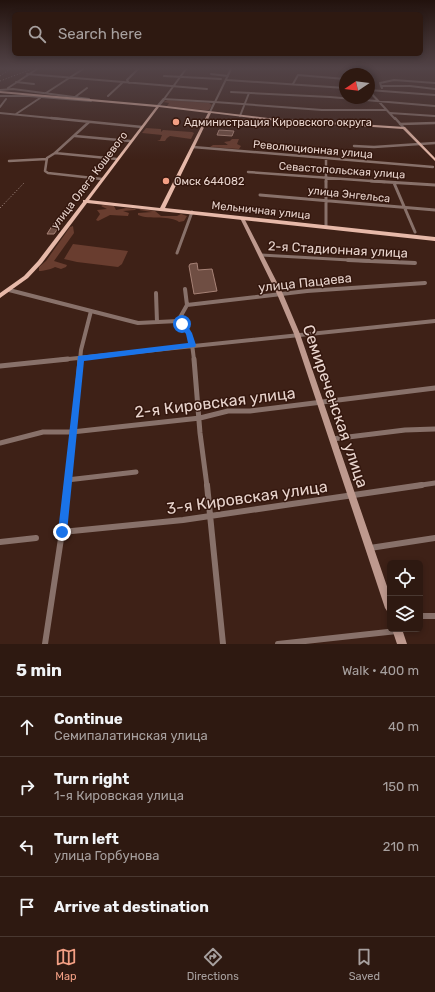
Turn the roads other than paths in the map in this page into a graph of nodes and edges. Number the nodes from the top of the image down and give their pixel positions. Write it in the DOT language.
graph roads {
  1 [pos="38,99"];
  2 [pos="73,99"];
  3 [pos="83,99"];
  4 [pos="87,99"];
  5 [pos="164,99"];
  6 [pos="217,99"];
  7 [pos="247,99"];
  8 [pos="355,99"];
  9 [pos="93,100"];
  10 [pos="103,101"];
  11 [pos="379,101"];
  12 [pos="215,102"];
  13 [pos="245,104"];
  14 [pos="158,106"];
  15 [pos="435,106"];
  16 [pos="386,110"];
  17 [pos="210,112"];
  18 [pos="0,113"];
  19 [pos="390,113"];
  20 [pos="16,114"];
  21 [pos="240,116"];
  22 [pos="435,116"];
  23 [pos="90,122"];
  24 [pos="435,123"];
  25 [pos="400,124"];
  26 [pos="142,127"];
  27 [pos="404,128"];
  28 [pos="75,136"];
  29 [pos="130,141"];
  30 [pos="435,142"];
  31 [pos="418,143"];
  32 [pos="354,146"];
  33 [pos="193,147"];
  34 [pos="55,153"];
  35 [pos="326,158"];
  36 [pos="47,159"];
  37 [pos="117,159"];
  38 [pos="435,160"];
  39 [pos="9,161"];
  40 [pos="433,167"];
  41 [pos="248,172"];
  42 [pos="102,179"];
  43 [pos="326,179"];
  44 [pos="394,183"];
  45 [pos="435,186"];
  46 [pos="260,194"];
  47 [pos="326,200"];
  48 [pos="85,201"];
  49 [pos="406,208"];
  50 [pos="162,209"];
  51 [pos="435,210"];
  52 [pos="192,212"];
  53 [pos="242,218"];
  54 [pos="326,227"];
  55 [pos="415,232"];
  56 [pos="435,239"];
  57 [pos="177,253"];
  58 [pos="261,255"];
  59 [pos="415,263"];
  60 [pos="425,283"];
  61 [pos="185,288"];
  62 [pos="9,290"];
  63 [pos="156,293"];
  64 [pos="280,294"];
  65 [pos="0,296"];
  66 [pos="187,305"];
  67 [pos="91,311"];
  68 [pos="178,321"];
  69 [pos="435,321"];
  70 [pos="157,322"];
  71 [pos="297,334"];
  72 [pos="192,345"];
  73 [pos="81,358"];
  74 [pos="0,366"];
  75 [pos="435,388"];
  76 [pos="319,402"];
  77 [pos="200,418"];
  78 [pos="435,429"];
  79 [pos="72,432"];
  80 [pos="332,439"];
  81 [pos="0,443"];
  82 [pos="136,472"];
  83 [pos="67,480"];
  84 [pos="435,483"];
  85 [pos="351,495"];
  86 [pos="211,515"];
  87 [pos="62,532"];
  88 [pos="36,538"];
  89 [pos="435,538"];
  90 [pos="0,542"];
  91 [pos="369,548"];
  92 [pos="387,599"];
  93 [pos="423,616"];
  94 [pos="435,616"];
  95 [pos="387,631"];
  96 [pos="398,632"];
  97 [pos="45,644"];
  98 [pos="223,644"];
  99 [pos="278,644"];
  100 [pos="402,644"];
  1 -- 20 [label="street"];
  2 -- 10 [label="street"];
  3 -- 9 [label="main road"];
  4 -- 9 [label="street"];
  5 -- 12 [label="street"];
  5 -- 14 [label="street, улица Олега Кошевого"];
  6 -- 12 [label="street"];
  7 -- 13 [label="street"];
  8 -- 11 [label="street"];
  9 -- 10 [label="main road"];
  10 -- 14 [label="main road"];
  11 -- 15 [label="street"];
  11 -- 16 [label="street"];
  12 -- 13 [label="street"];
  12 -- 17 [label="street"];
  13 -- 16 [label="street"];
  13 -- 21 [label="street"];
  14 -- 17 [label="main road"];
  14 -- 26 [label="main road, улица Олега Кошевого"];
  16 -- 19 [label="street"];
  17 -- 21 [label="main road"];
  17 -- 33 [label="main road"];
  18 -- 20 [label="street"];
  19 -- 22 [label="street"];
  19 -- 25 [label="street"];
  20 -- 23 [label="street"];
  21 -- 27 [label="main road"];
  23 -- 26 [label="street"];
  23 -- 28 [label="street"];
  24 -- 25 [label="street"];
  25 -- 27 [label="street"];
  26 -- 29 [label="main road, улица Олега Кошевого"];
  27 -- 31 [label="main road"];
  28 -- 29 [label="street"];
  28 -- 34 [label="street"];
  29 -- 37 [label="main road, улица Олега Кошевого"];
  30 -- 31 [label="street"];
  31 -- 32 [label="street"];
  31 -- 38 [label="main road"];
  33 -- 35 [label="street, Революционная улица"];
  33 -- 50 [label="main road"];
  34 -- 36 [label="street"];
  34 -- 37 [label="street"];
  35 -- 40 [label="street, Революционная улица"];
  35 -- 43 [label="street"];
  36 -- 39 [label="street"];
  36 -- 42 [label="street"];
  37 -- 42 [label="main road, улица Олега Кошевого"];
  41 -- 43 [label="street, Севастопольская улица"];
  42 -- 48 [label="main road, улица Олега Кошевого"];
  43 -- 44 [label="street, Севастопольская улица"];
  43 -- 47 [label="street"];
  44 -- 45 [label="street, Севастопольская улица"];
  44 -- 49 [label="street"];
  46 -- 47 [label="street, улица Энгельса"];
  47 -- 49 [label="street, улица Энгельса"];
  47 -- 54 [label="street"];
  48 -- 50 [label="main road, Мельничная улица"];
  48 -- 62 [label="main road, улица Олега Кошевого"];
  49 -- 51 [label="street, улица Энгельса"];
  49 -- 55 [label="street"];
  50 -- 52 [label="main road, Мельничная улица"];
  52 -- 53 [label="main road, Мельничная улица"];
  52 -- 57 [label="street"];
  53 -- 54 [label="main road, Мельничная улица"];
  53 -- 58 [label="main road, Семиреченская улица"];
  54 -- 56 [label="main road, Мельничная улица"];
  58 -- 59 [label="street, 2-я Стадионная улица"];
  58 -- 64 [label="main road, Семиреченская улица"];
  60 -- 64 [label="street, улица Пацаева"];
  61 -- 66 [label="street"];
  62 -- 65 [label="main road, улица Олега Кошевого"];
  62 -- 67 [label="street"];
  63 -- 70 [label="street"];
  64 -- 66 [label="street, улица Пацаева"];
  64 -- 71 [label="main road, Семиреченская улица"];
  66 -- 68 [label="street"];
  67 -- 70 [label="street"];
  67 -- 73 [label="street"];
  68 -- 70 [label="street"];
  68 -- 72 [label="street"];
  69 -- 71 [label="street"];
  71 -- 72 [label="street"];
  71 -- 76 [label="main road, Семиреченская улица"];
  72 -- 73 [label="street"];
  72 -- 77 [label="street"];
  73 -- 74 [label="street"];
  73 -- 79 [label="street"];
  75 -- 76 [label="street, 2-я Кировская улица"];
  76 -- 77 [label="street, 2-я Кировская улица"];
  76 -- 80 [label="main road, Семиреченская улица"];
  77 -- 79 [label="street, 2-я Кировская улица"];
  77 -- 86 [label="street"];
  78 -- 80 [label="street"];
  79 -- 81 [label="street, 2-я Кировская улица"];
  79 -- 83 [label="street"];
  80 -- 85 [label="main road, Семиреченская улица"];
  82 -- 83 [label="street"];
  83 -- 87 [label="street"];
  84 -- 85 [label="street, 3-я Кировская улица"];
  85 -- 86 [label="street, 3-я Кировская улица"];
  85 -- 91 [label="main road, Семиреченская улица"];
  86 -- 87 [label="street, 3-я Кировская улица"];
  86 -- 98 [label="street"];
  87 -- 97 [label="street"];
  88 -- 90 [label="street"];
  89 -- 91 [label="street"];
  91 -- 92 [label="main road, Семиреченская улица"];
  93 -- 94 [label="street"];
  95 -- 99 [label="street"];
  96 -- 100 [label="main road"];
}
